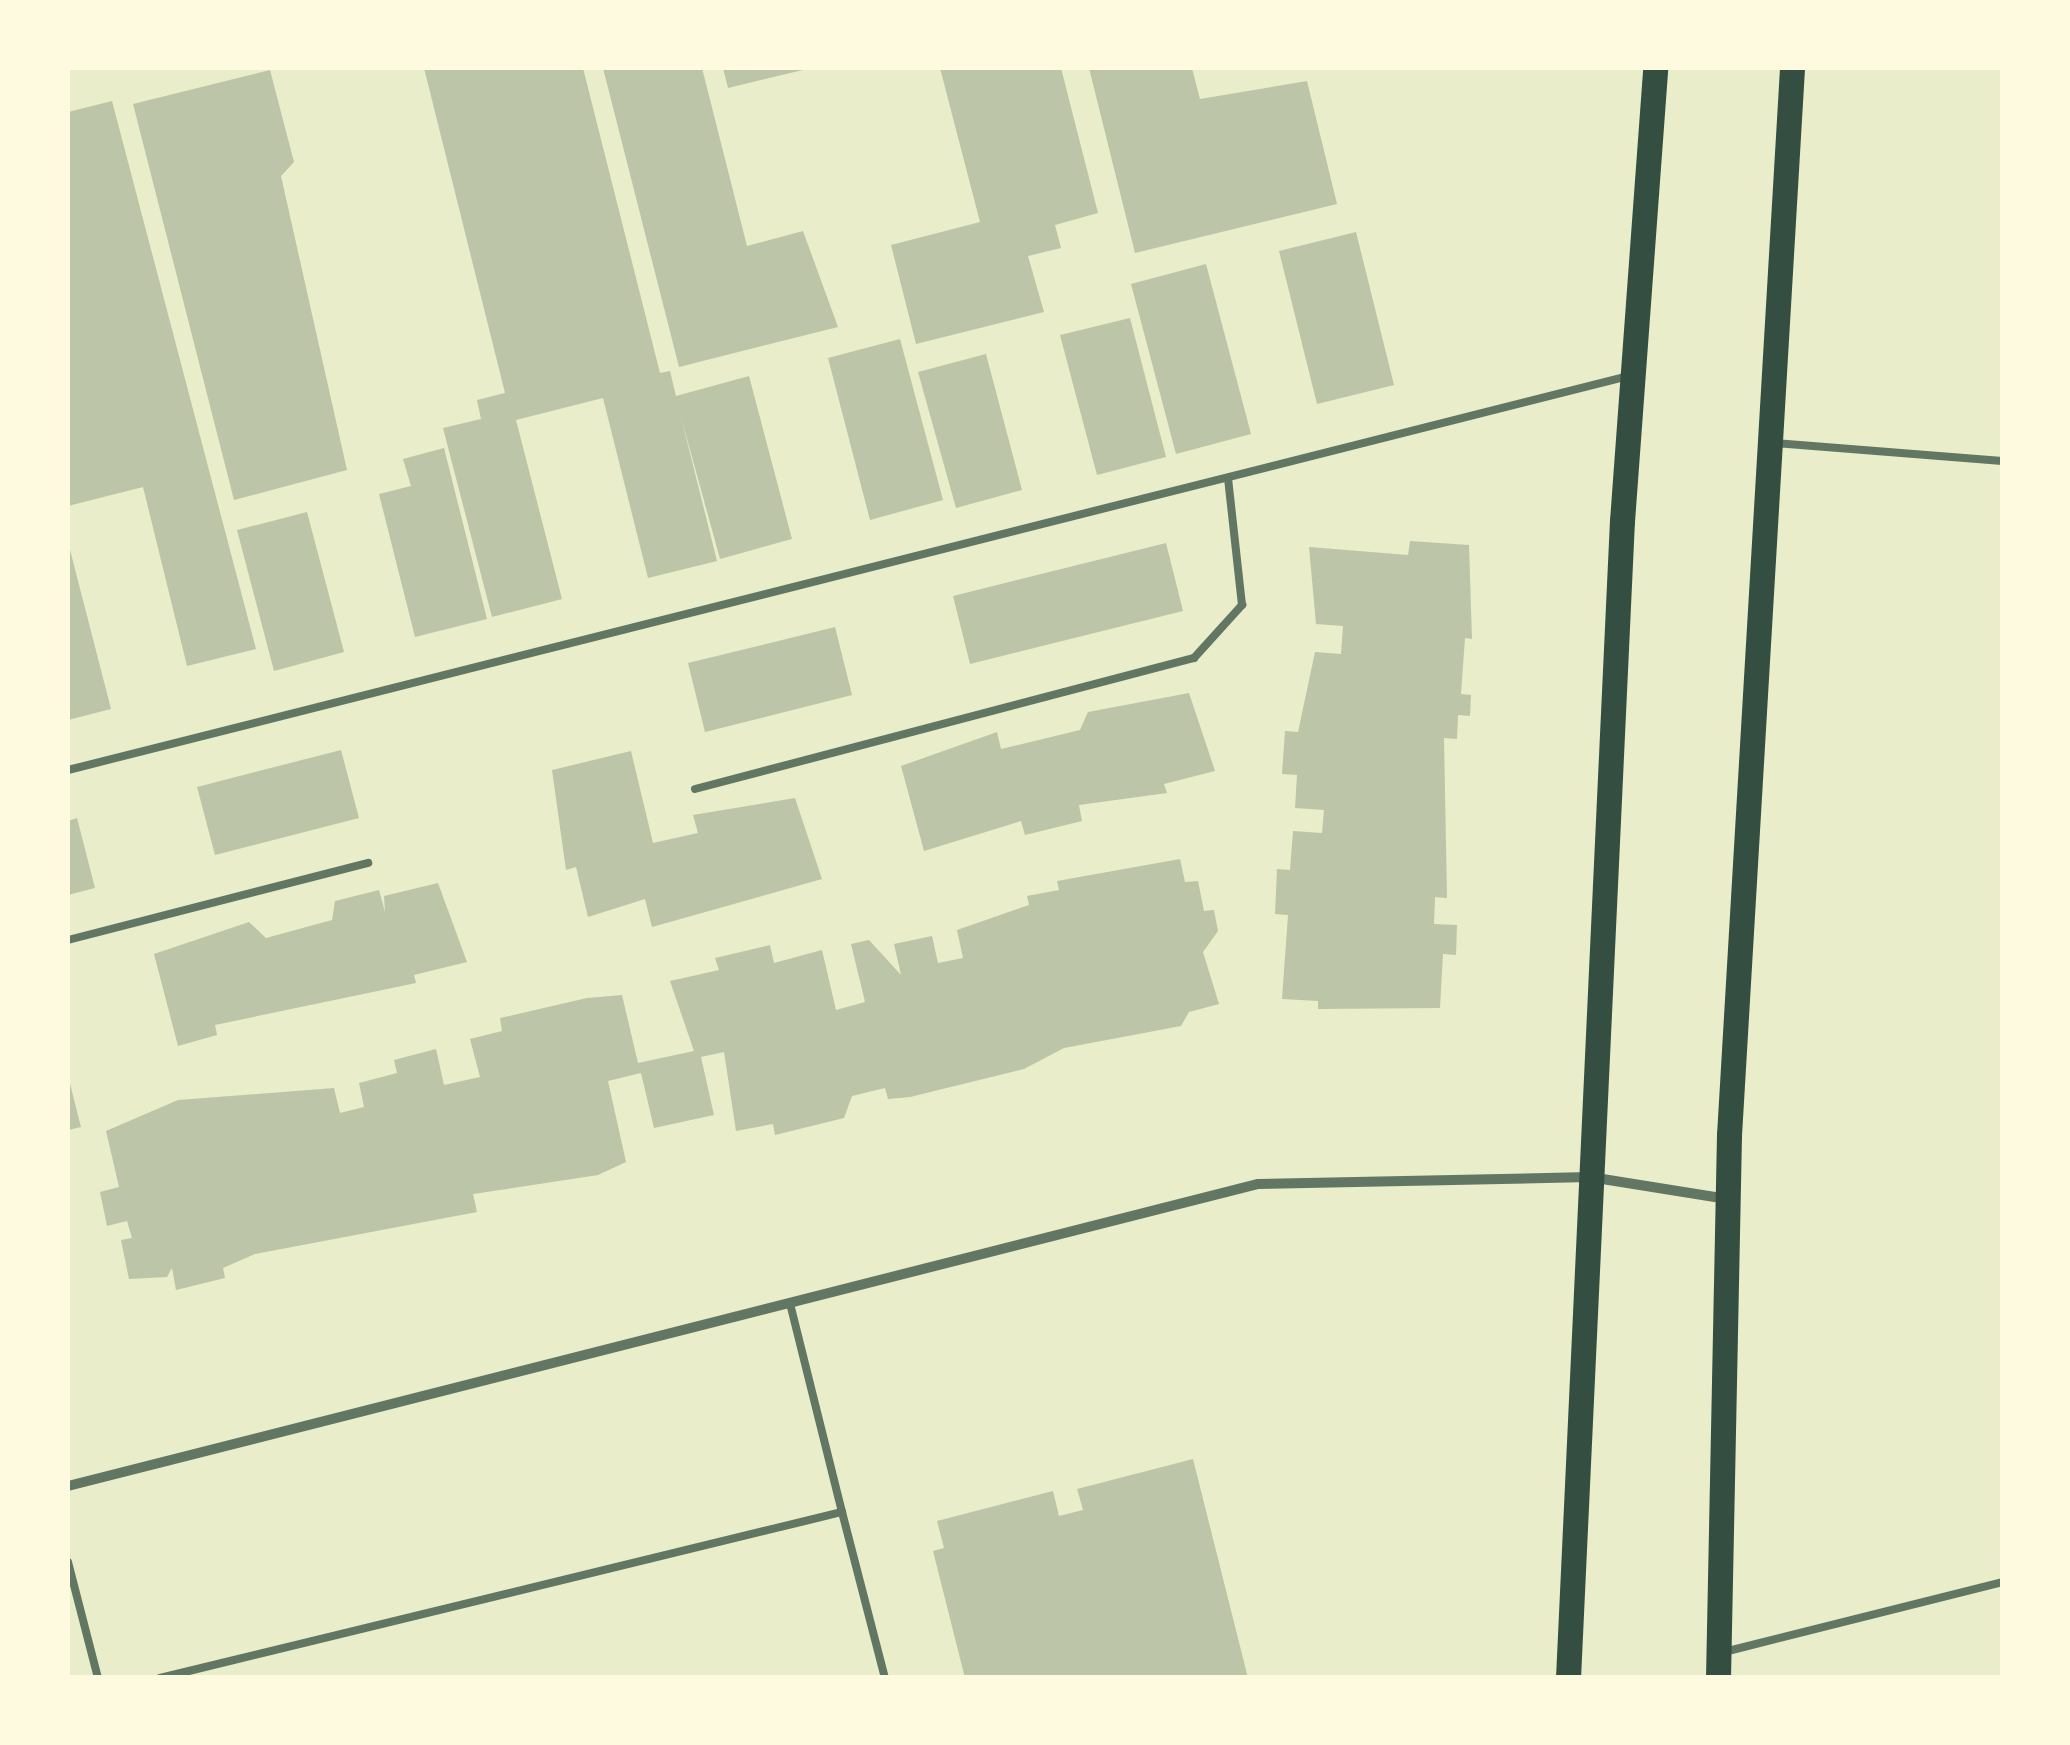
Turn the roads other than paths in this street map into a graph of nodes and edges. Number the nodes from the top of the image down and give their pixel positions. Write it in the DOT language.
graph roads {
  1 [pos="1655,68"];
  2 [pos="1792,68"];
  3 [pos="1638,374"];
  4 [pos="1765,442"];
  5 [pos="2002,461"];
  6 [pos="1228,478"];
  7 [pos="68,770"];
  8 [pos="695,790"];
  9 [pos="368,863"];
  10 [pos="68,940"];
  11 [pos="1590,1177"];
  12 [pos="1728,1199"];
  13 [pos="790,1304"];
  14 [pos="68,1486"];
  15 [pos="842,1512"];
  16 [pos="68,1562"];
  17 [pos="2002,1582"];
  18 [pos="1719,1665"];
  19 [pos="98,1678"];
  20 [pos="160,1678"];
  21 [pos="885,1678"];
  22 [pos="1568,1678"];
  1 -- 3 [label="main road"];
  2 -- 4 [label="main road"];
  3 -- 6 [label="lane"];
  3 -- 11 [label="main road"];
  4 -- 5 [label="lane"];
  4 -- 12 [label="main road"];
  6 -- 7 [label="lane"];
  6 -- 8 [label="lane"];
  9 -- 10 [label="lane"];
  11 -- 12 [label="street"];
  11 -- 13 [label="street"];
  11 -- 22 [label="main road"];
  12 -- 18 [label="main road"];
  13 -- 14 [label="street"];
  13 -- 15 [label="lane"];
  15 -- 20 [label="lane"];
  15 -- 21 [label="lane"];
  16 -- 19 [label="lane"];
  17 -- 18 [label="lane"];
}
